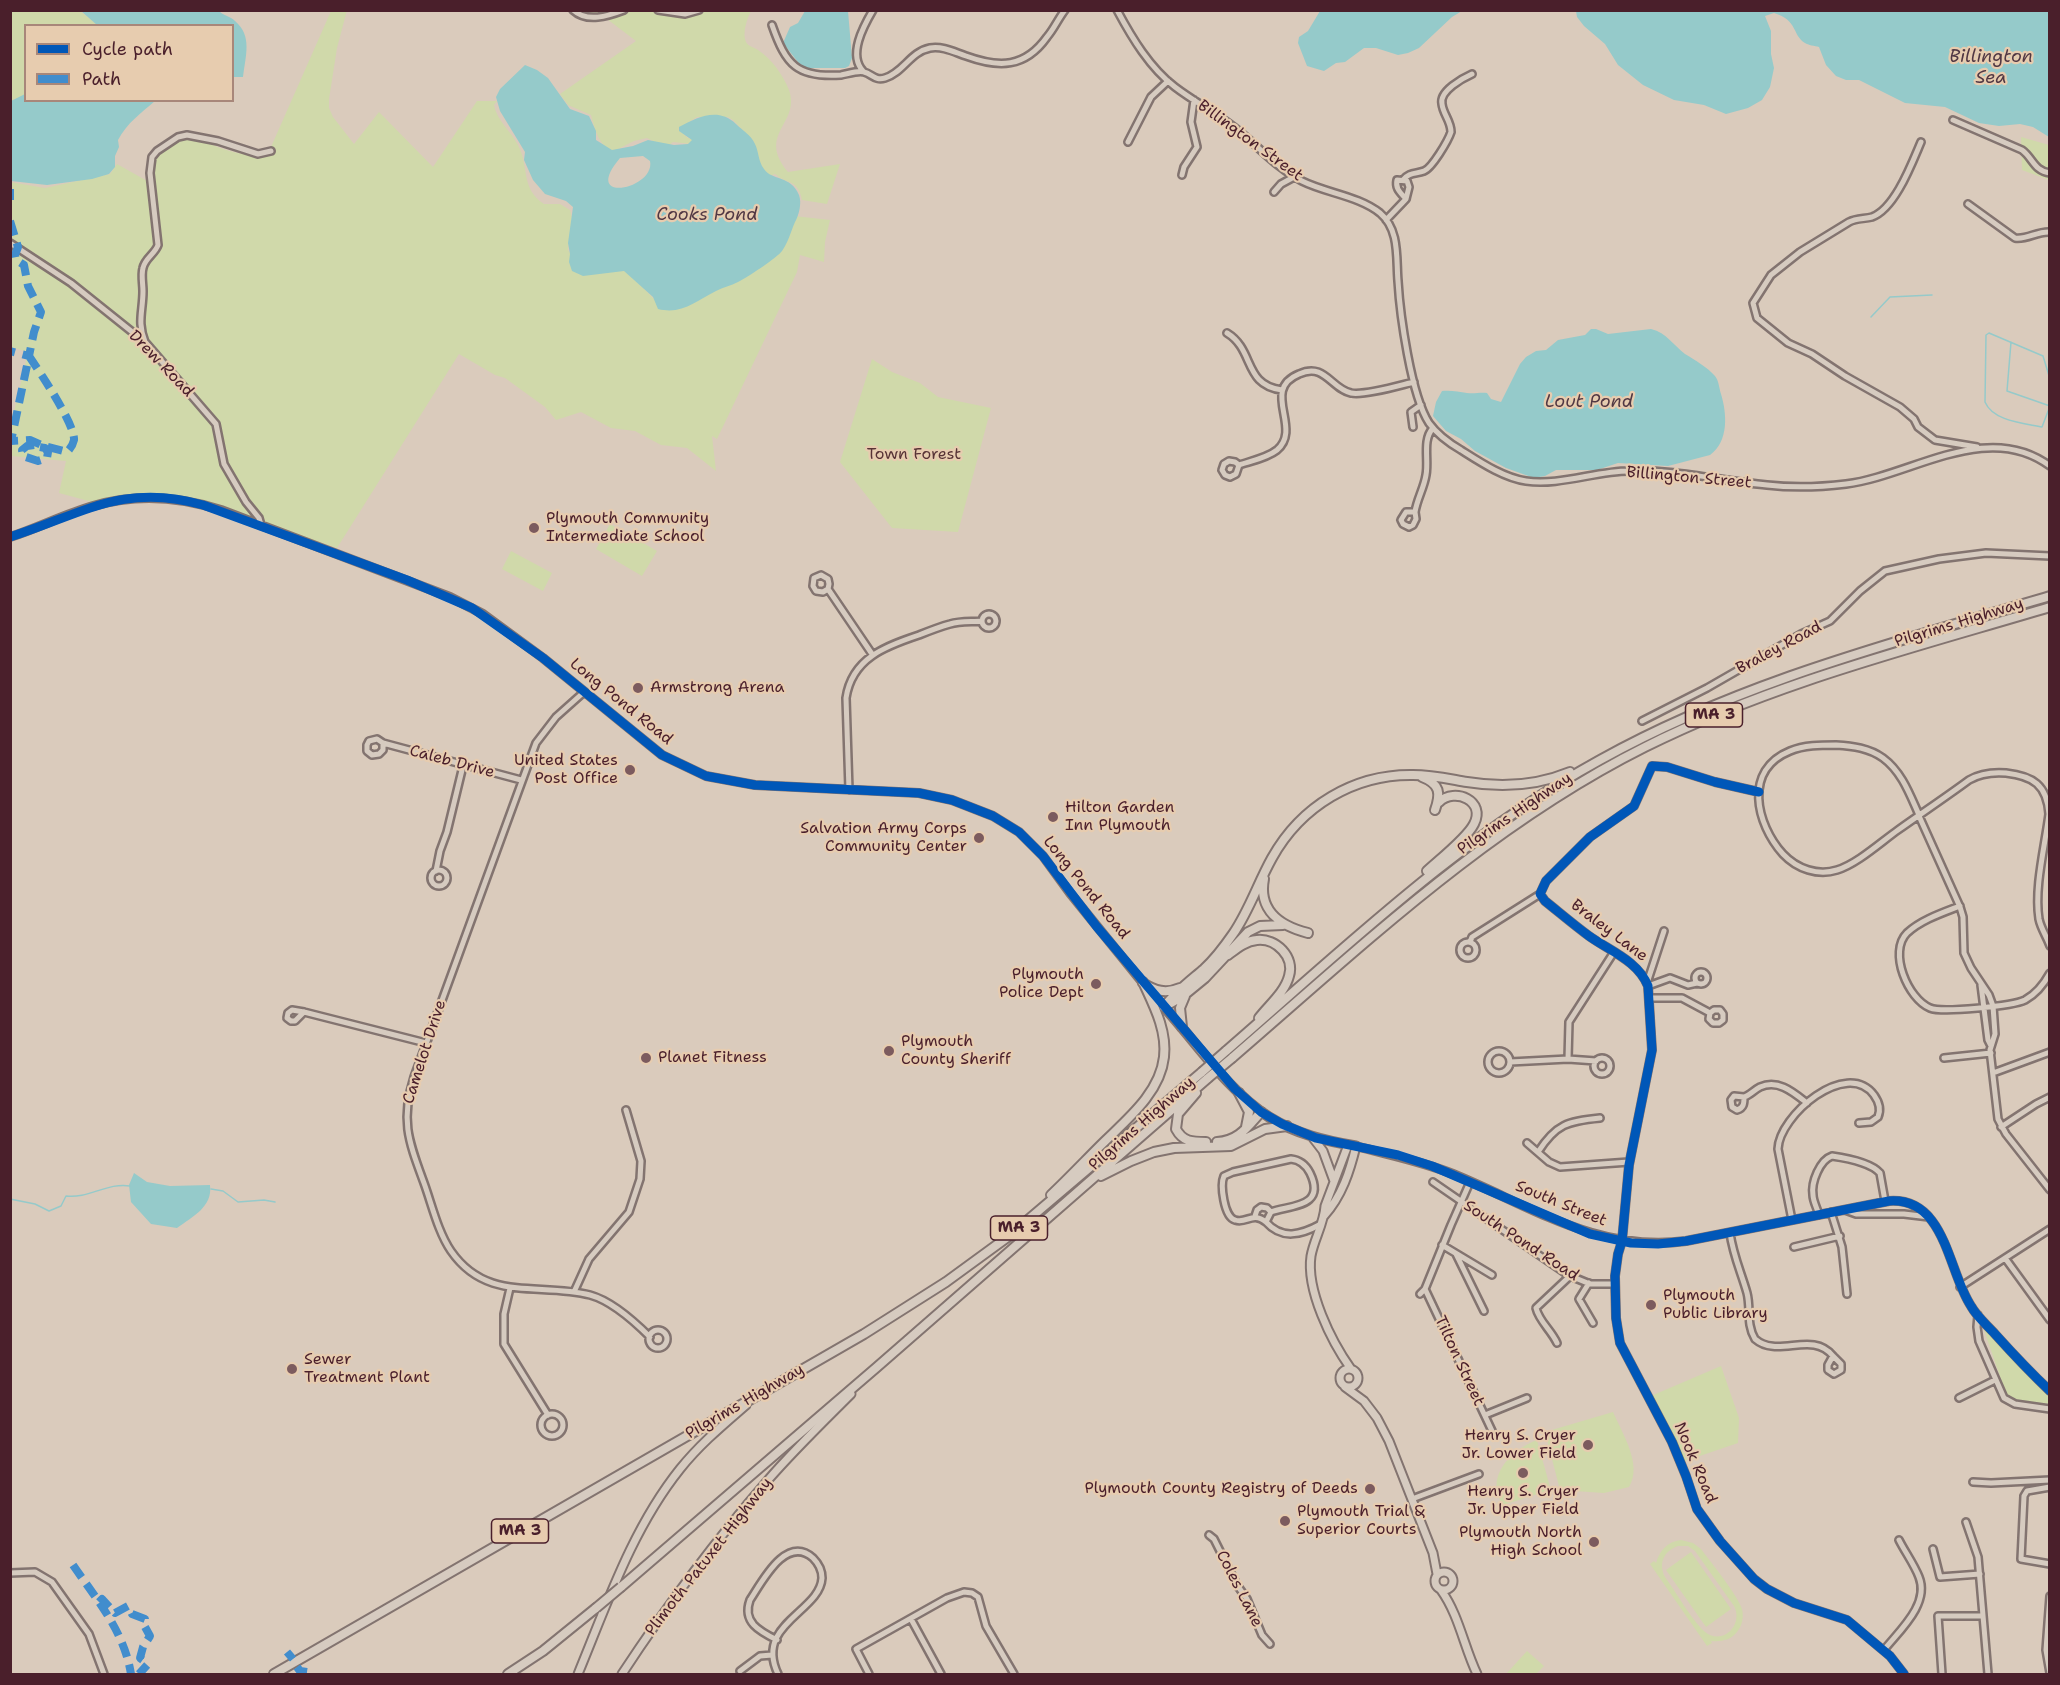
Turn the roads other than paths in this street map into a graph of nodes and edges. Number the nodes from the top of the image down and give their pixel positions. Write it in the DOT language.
graph roads {
  1 [pos="573,10"];
  2 [pos="624,10"];
  3 [pos="658,10"];
  4 [pos="699,10"];
  5 [pos="873,10"];
  6 [pos="1065,10"];
  7 [pos="1117,10"];
  8 [pos="772,25"];
  9 [pos="863,71"];
  10 [pos="1472,74"];
  11 [pos="1168,81"];
  12 [pos="1194,100"];
  13 [pos="1953,120"];
  14 [pos="1128,142"];
  15 [pos="1921,142"];
  16 [pos="271,151"];
  17 [pos="2049,173"];
  18 [pos="1182,175"];
  19 [pos="1294,177"];
  20 [pos="1403,180"];
  21 [pos="1274,192"];
  22 [pos="1406,199"];
  23 [pos="1968,204"];
  24 [pos="1386,220"];
  25 [pos="2049,232"];
  26 [pos="10,243"];
  27 [pos="1227,333"];
  28 [pos="146,343"];
  29 [pos="1414,382"];
  30 [pos="1282,390"];
  31 [pos="1420,405"];
  32 [pos="1413,427"];
  33 [pos="1433,428"];
  34 [pos="1982,448"];
  35 [pos="1239,465"];
  36 [pos="2049,466"];
  37 [pos="1415,512"];
  38 [pos="261,525"];
  39 [pos="10,537"];
  40 [pos="2049,556"];
  41 [pos="828,589"];
  42 [pos="2049,596"];
  43 [pos="2049,607"];
  44 [pos="982,621"];
  45 [pos="872,654"];
  46 [pos="584,692"];
  47 [pos="1642,721"];
  48 [pos="383,743"];
  49 [pos="1608,755"];
  50 [pos="463,766"];
  51 [pos="1412,775"];
  52 [pos="521,780"];
  53 [pos="849,790"];
  54 [pos="1759,792"];
  55 [pos="1919,815"];
  56 [pos="1266,869"];
  57 [pos="436,871"];
  58 [pos="1540,894"];
  59 [pos="1960,906"];
  60 [pos="1379,917"];
  61 [pos="1283,925"];
  62 [pos="1664,931"];
  63 [pos="1308,933"];
  64 [pos="1470,942"];
  65 [pos="2049,946"];
  66 [pos="1614,952"];
  67 [pos="1228,956"];
  68 [pos="2049,973"];
  69 [pos="1143,982"];
  70 [pos="1697,983"];
  71 [pos="1981,983"];
  72 [pos="1648,984"];
  73 [pos="1187,988"];
  74 [pos="1650,998"];
  75 [pos="1993,1006"];
  76 [pos="1164,1007"];
  77 [pos="1984,1007"];
  78 [pos="304,1012"];
  79 [pos="1710,1013"];
  80 [pos="1182,1027"];
  81 [pos="1241,1039"];
  82 [pos="426,1043"];
  83 [pos="1991,1046"];
  84 [pos="2049,1052"];
  85 [pos="1991,1053"];
  86 [pos="1229,1054"];
  87 [pos="1944,1058"];
  88 [pos="1568,1059"];
  89 [pos="1596,1061"];
  90 [pos="1510,1062"];
  91 [pos="1993,1073"];
  92 [pos="1205,1075"];
  93 [pos="1239,1093"];
  94 [pos="1744,1097"];
  95 [pos="2049,1097"];
  96 [pos="1807,1103"];
  97 [pos="626,1110"];
  98 [pos="1262,1112"];
  99 [pos="1600,1118"];
  100 [pos="1859,1123"];
  101 [pos="1287,1126"];
  102 [pos="2001,1127"];
  103 [pos="1258,1132"];
  104 [pos="1242,1133"];
  105 [pos="1311,1136"];
  106 [pos="1527,1143"];
  107 [pos="1348,1145"];
  108 [pos="1356,1146"];
  109 [pos="1538,1152"];
  110 [pos="1629,1162"];
  111 [pos="1334,1182"];
  112 [pos="1433,1182"];
  113 [pos="1470,1182"];
  114 [pos="1087,1184"];
  115 [pos="2049,1190"];
  116 [pos="1460,1201"];
  117 [pos="1885,1202"];
  118 [pos="1844,1209"];
  119 [pos="1272,1212"];
  120 [pos="1831,1212"];
  121 [pos="1819,1215"];
  122 [pos="1254,1216"];
  123 [pos="1324,1216"];
  124 [pos="1929,1217"];
  125 [pos="1792,1220"];
  126 [pos="1266,1222"];
  127 [pos="1321,1224"];
  128 [pos="2049,1229"];
  129 [pos="1730,1233"];
  130 [pos="1008,1236"];
  131 [pos="1840,1236"];
  132 [pos="1622,1241"];
  133 [pos="1442,1245"];
  134 [pos="1794,1247"];
  135 [pos="1456,1254"];
  136 [pos="2006,1258"];
  137 [pos="1492,1275"];
  138 [pos="1570,1276"];
  139 [pos="1589,1283"];
  140 [pos="1614,1284"];
  141 [pos="1960,1287"];
  142 [pos="510,1288"];
  143 [pos="1425,1289"];
  144 [pos="574,1292"];
  145 [pos="1420,1294"];
  146 [pos="1846,1294"];
  147 [pos="1484,1311"];
  148 [pos="1978,1315"];
  149 [pos="2049,1320"];
  150 [pos="1593,1323"];
  151 [pos="650,1336"];
  152 [pos="1557,1343"];
  153 [pos="1341,1353"];
  154 [pos="1833,1356"];
  155 [pos="877,1367"];
  156 [pos="1351,1369"];
  157 [pos="1343,1372"];
  158 [pos="1995,1380"];
  159 [pos="1358,1381"];
  160 [pos="1345,1387"];
  161 [pos="768,1389"];
  162 [pos="2049,1391"];
  163 [pos="1527,1398"];
  164 [pos="1959,1398"];
  165 [pos="1364,1401"];
  166 [pos="2049,1409"];
  167 [pos="548,1415"];
  168 [pos="1485,1416"];
  169 [pos="1493,1432"];
  170 [pos="1479,1474"];
  171 [pos="2049,1480"];
  172 [pos="1972,1482"];
  173 [pos="2049,1487"];
  174 [pos="1412,1499"];
  175 [pos="1966,1522"];
  176 [pos="1209,1535"];
  177 [pos="1899,1540"];
  178 [pos="1933,1549"];
  179 [pos="1433,1553"];
  180 [pos="2049,1564"];
  181 [pos="1447,1572"];
  182 [pos="10,1573"];
  183 [pos="1437,1574"];
  184 [pos="1980,1574"];
  185 [pos="1450,1588"];
  186 [pos="1441,1590"];
  187 [pos="2049,1596"];
  188 [pos="1453,1609"];
  189 [pos="1983,1616"];
  190 [pos="2049,1618"];
  191 [pos="911,1619"];
  192 [pos="777,1640"];
  193 [pos="1270,1644"];
  194 [pos="1884,1650"];
  195 [pos="772,1655"];
  196 [pos="740,1671"];
  197 [pos="2049,1673"];
  198 [pos="104,1674"];
  199 [pos="274,1674"];
  200 [pos="508,1674"];
  201 [pos="578,1674"];
  202 [pos="621,1674"];
  203 [pos="778,1674"];
  204 [pos="869,1674"];
  205 [pos="941,1674"];
  206 [pos="1014,1674"];
  207 [pos="1477,1674"];
  208 [pos="1904,1674"];
  209 [pos="1942,1674"];
  210 [pos="1988,1674"];
  1 -- 2 [label="street"];
  3 -- 4 [label="street"];
  5 -- 9 [label="street"];
  6 -- 9 [label="street"];
  7 -- 11 [label="street, Billington Street"];
  8 -- 9 [label="street"];
  10 -- 20 [label="street"];
  11 -- 12 [label="street, Billington Street"];
  11 -- 14 [label="street"];
  12 -- 18 [label="street"];
  12 -- 19 [label="street, Billington Street"];
  13 -- 17 [label="street"];
  15 -- 34 [label="street"];
  16 -- 28 [label="street"];
  19 -- 21 [label="street"];
  19 -- 24 [label="street, Billington Street"];
  20 -- 22 [label="street"];
  20 -- 22 [label="street"];
  22 -- 24 [label="street"];
  23 -- 25 [label="street"];
  24 -- 29 [label="street, Billington Street"];
  26 -- 28 [label="street, Drew Road"];
  27 -- 30 [label="street"];
  28 -- 38 [label="street, Drew Road"];
  29 -- 30 [label="street"];
  29 -- 31 [label="street, Billington Street"];
  30 -- 35 [label="street"];
  31 -- 32 [label="street"];
  31 -- 33 [label="street, Billington Street"];
  33 -- 34 [label="street, Billington Street"];
  33 -- 37 [label="street"];
  34 -- 36 [label="street, Billington Street"];
  38 -- 39 [label="street, Long Pond Road"];
  38 -- 46 [label="street, Long Pond Road"];
  40 -- 47 [label="street, Braley Road"];
  41 -- 45 [label="street"];
  42 -- 49 [label="highway, Pilgrims Highway / MA 3"];
  43 -- 86 [label="highway, Pilgrims Highway / MA 3"];
  44 -- 45 [label="street"];
  45 -- 53 [label="street"];
  46 -- 52 [label="street, Camelot Drive"];
  46 -- 53 [label="street, Long Pond Road"];
  48 -- 50 [label="street, Caleb Drive"];
  49 -- 51 [label="highway"];
  49 -- 60 [label="highway, Pilgrims Highway / MA 3"];
  50 -- 52 [label="street, Caleb Drive"];
  50 -- 57 [label="street"];
  51 -- 56 [label="highway"];
  51 -- 60 [label="highway"];
  52 -- 82 [label="street, Camelot Drive"];
  53 -- 69 [label="street, Long Pond Road"];
  54 -- 55 [label="street"];
  54 -- 55 [label="street"];
  54 -- 58 [label="street"];
  55 -- 59 [label="street"];
  55 -- 65 [label="street"];
  56 -- 61 [label="highway"];
  56 -- 73 [label="highway"];
  58 -- 64 [label="street"];
  58 -- 66 [label="street, Braley Lane"];
  59 -- 71 [label="street"];
  59 -- 77 [label="street"];
  60 -- 81 [label="highway, Pilgrims Highway / MA 3"];
  61 -- 63 [label="highway"];
  61 -- 67 [label="highway"];
  62 -- 72 [label="street"];
  66 -- 72 [label="street, Braley Lane"];
  66 -- 88 [label="street"];
  67 -- 73 [label="highway"];
  67 -- 81 [label="highway"];
  68 -- 75 [label="street"];
  69 -- 73 [label="highway"];
  69 -- 76 [label="street, Long Pond Road"];
  69 -- 130 [label="highway"];
  70 -- 72 [label="street"];
  71 -- 75 [label="street"];
  71 -- 77 [label="street"];
  72 -- 74 [label="street, Braley Lane"];
  73 -- 76 [label="highway"];
  73 -- 80 [label="highway"];
  74 -- 79 [label="street"];
  74 -- 110 [label="street, Braley Lane"];
  75 -- 77 [label="street"];
  75 -- 83 [label="street"];
  76 -- 80 [label="main road, South Street"];
  77 -- 83 [label="street"];
  78 -- 82 [label="street"];
  80 -- 93 [label="main road, South Street"];
  81 -- 86 [label="highway, Pilgrims Highway / MA 3"];
  82 -- 142 [label="street, Camelot Drive"];
  83 -- 85 [label="street"];
  84 -- 91 [label="street"];
  85 -- 87 [label="street"];
  85 -- 91 [label="street"];
  86 -- 92 [label="highway, Pilgrims Highway / MA 3, bridge"];
  88 -- 89 [label="street"];
  88 -- 90 [label="street"];
  90 -- 90 [label="street"];
  91 -- 102 [label="street"];
  92 -- 104 [label="highway"];
  92 -- 114 [label="highway, Pilgrims Highway / MA 3"];
  92 -- 130 [label="highway, Pilgrims Highway / MA 3"];
  93 -- 98 [label="main road, South Street"];
  93 -- 104 [label="highway"];
  94 -- 96 [label="street"];
  95 -- 102 [label="street"];
  96 -- 100 [label="street"];
  96 -- 125 [label="street"];
  97 -- 144 [label="street"];
  98 -- 101 [label="main road, South Street"];
  98 -- 103 [label="highway"];
  98 -- 104 [label="highway"];
  99 -- 109 [label="street"];
  101 -- 103 [label="highway"];
  101 -- 105 [label="main road, South Street"];
  102 -- 115 [label="street"];
  103 -- 114 [label="highway"];
  105 -- 107 [label="main road, South Street"];
  105 -- 111 [label="main road"];
  106 -- 109 [label="street"];
  107 -- 108 [label="main road, South Street"];
  107 -- 111 [label="main road"];
  108 -- 113 [label="street, South Street"];
  108 -- 123 [label="main road"];
  109 -- 110 [label="street"];
  110 -- 132 [label="street, Braley Lane"];
  111 -- 123 [label="main road"];
  112 -- 116 [label="street, South Pond Road"];
  113 -- 116 [label="street"];
  113 -- 132 [label="street, South Street"];
  114 -- 155 [label="highway, Pilgrims Highway / MA 3"];
  116 -- 133 [label="street"];
  116 -- 138 [label="street, South Pond Road"];
  117 -- 118 [label="street, South Street"];
  117 -- 121 [label="street"];
  117 -- 124 [label="street, South Street"];
  118 -- 120 [label="street, South Street"];
  118 -- 124 [label="street, South Street"];
  119 -- 122 [label="street"];
  119 -- 122 [label="street"];
  119 -- 126 [label="street"];
  120 -- 121 [label="street, South Street"];
  120 -- 131 [label="street"];
  121 -- 125 [label="street, South Street"];
  122 -- 126 [label="street"];
  123 -- 127 [label="main road"];
  124 -- 141 [label="street, South Street"];
  125 -- 129 [label="street, South Street"];
  126 -- 127 [label="street"];
  127 -- 153 [label="main road"];
  128 -- 136 [label="street"];
  129 -- 132 [label="street, South Street"];
  129 -- 154 [label="street"];
  130 -- 161 [label="highway, Pilgrims Highway / MA 3"];
  131 -- 134 [label="street"];
  131 -- 146 [label="street"];
  132 -- 140 [label="street, Nook Road"];
  133 -- 135 [label="street"];
  133 -- 143 [label="street"];
  135 -- 137 [label="street"];
  135 -- 147 [label="street"];
  136 -- 141 [label="street"];
  136 -- 149 [label="street"];
  138 -- 139 [label="street, South Pond Road"];
  138 -- 152 [label="street"];
  139 -- 140 [label="street, South Pond Road"];
  139 -- 150 [label="street"];
  140 -- 194 [label="street, Nook Road"];
  141 -- 148 [label="street, South Street"];
  142 -- 144 [label="street, Camelot Drive"];
  142 -- 167 [label="street"];
  143 -- 145 [label="street"];
  143 -- 168 [label="street, Tilton Street"];
  144 -- 151 [label="street, Camelot Drive"];
  148 -- 158 [label="street, South Street"];
  148 -- 162 [label="street, South Street"];
  153 -- 156 [label="main road"];
  153 -- 157 [label="main road"];
  155 -- 200 [label="highway, Pilgrims Highway / MA 3, bridge"];
  155 -- 202 [label="main road, Plimoth Patuxet Highway"];
  156 -- 157 [label="main road"];
  156 -- 159 [label="main road"];
  157 -- 160 [label="main road"];
  158 -- 164 [label="street"];
  158 -- 166 [label="street, South Street"];
  159 -- 160 [label="main road"];
  159 -- 165 [label="main road"];
  160 -- 165 [label="main road"];
  161 -- 199 [label="highway, Pilgrims Highway / MA 3"];
  161 -- 201 [label="main road"];
  163 -- 168 [label="street"];
  165 -- 174 [label="main road"];
  167 -- 167 [label="street"];
  168 -- 169 [label="street, Tilton Street"];
  170 -- 174 [label="street"];
  171 -- 172 [label="street"];
  173 -- 180 [label="street"];
  174 -- 179 [label="main road"];
  175 -- 184 [label="street"];
  176 -- 193 [label="street, Coles Lane"];
  177 -- 194 [label="street"];
  178 -- 184 [label="street"];
  179 -- 181 [label="main road"];
  179 -- 183 [label="main road"];
  181 -- 183 [label="main road"];
  181 -- 185 [label="main road"];
  182 -- 198 [label="street"];
  183 -- 186 [label="main road"];
  184 -- 189 [label="street"];
  185 -- 186 [label="main road"];
  185 -- 188 [label="main road"];
  186 -- 188 [label="main road"];
  187 -- 190 [label="street"];
  188 -- 207 [label="main road"];
  189 -- 209 [label="street"];
  189 -- 210 [label="street"];
  190 -- 197 [label="street"];
  191 -- 204 [label="street"];
  191 -- 205 [label="street"];
  191 -- 206 [label="street"];
  192 -- 192 [label="street"];
  192 -- 195 [label="street"];
  194 -- 208 [label="street, Nook Road"];
  195 -- 196 [label="street"];
  195 -- 203 [label="street"];
}
